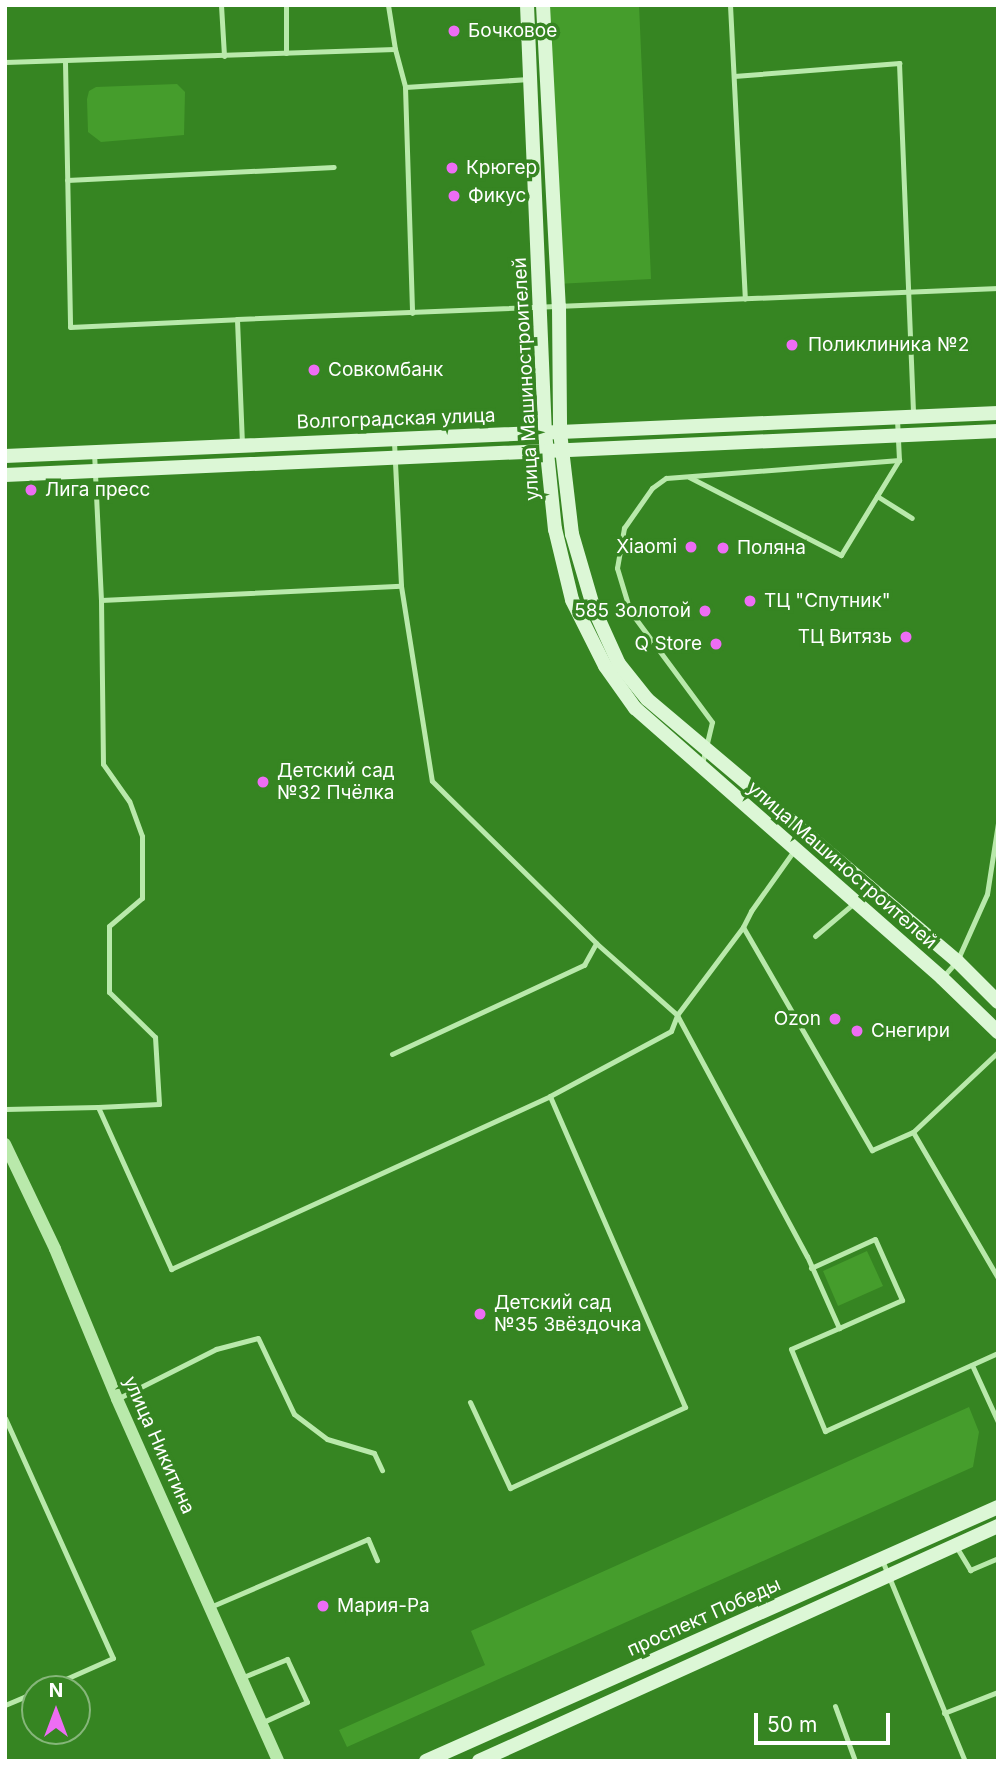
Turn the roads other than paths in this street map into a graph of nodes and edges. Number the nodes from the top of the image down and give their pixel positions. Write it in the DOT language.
graph roads {
  1 [pos="221,5"];
  2 [pos="286,5"];
  3 [pos="388,5"];
  4 [pos="527,5"];
  5 [pos="543,5"];
  6 [pos="730,5"];
  7 [pos="395,48"];
  8 [pos="286,53"];
  9 [pos="224,55"];
  10 [pos="5,62"];
  11 [pos="65,62"];
  12 [pos="734,76"];
  13 [pos="531,79"];
  14 [pos="405,87"];
  15 [pos="334,167"];
  16 [pos="67,180"];
  17 [pos="998,288"];
  18 [pos="910,292"];
  19 [pos="745,299"];
  20 [pos="559,306"];
  21 [pos="540,307"];
  22 [pos="412,313"];
  23 [pos="237,319"];
  24 [pos="998,412"];
  25 [pos="897,416"];
  26 [pos="913,416"];
  27 [pos="998,431"];
  28 [pos="552,432"];
  29 [pos="898,436"];
  30 [pos="393,438"];
  31 [pos="242,444"];
  32 [pos="562,451"];
  33 [pos="94,452"];
  34 [pos="547,452"];
  35 [pos="5,456"];
  36 [pos="394,458"];
  37 [pos="899,460"];
  38 [pos="95,471"];
  39 [pos="5,475"];
  40 [pos="687,476"];
  41 [pos="877,496"];
  42 [pos="912,518"];
  43 [pos="401,586"];
  44 [pos="101,600"];
  45 [pos="705,748"];
  46 [pos="701,767"];
  47 [pos="998,823"];
  48 [pos="794,850"];
  49 [pos="854,903"];
  50 [pos="743,927"];
  51 [pos="815,936"];
  52 [pos="596,943"];
  53 [pos="957,961"];
  54 [pos="942,978"];
  55 [pos="998,1002"];
  56 [pos="677,1015"];
  57 [pos="998,1032"];
  58 [pos="998,1052"];
  59 [pos="393,1054"];
  60 [pos="550,1096"];
  61 [pos="98,1107"];
  62 [pos="5,1109"];
  63 [pos="913,1132"];
  64 [pos="5,1144"];
  65 [pos="811,1268"];
  66 [pos="998,1278"];
  67 [pos="839,1328"];
  68 [pos="998,1353"];
  69 [pos="972,1365"];
  70 [pos="117,1399"];
  71 [pos="470,1402"];
  72 [pos="5,1418"];
  73 [pos="998,1422"];
  74 [pos="382,1470"];
  75 [pos="998,1507"];
  76 [pos="998,1526"];
  77 [pos="955,1545"];
  78 [pos="998,1558"];
  79 [pos="881,1559"];
  80 [pos="377,1560"];
  81 [pos="888,1575"];
  82 [pos="210,1607"];
  83 [pos="75,1675"];
  84 [pos="241,1678"];
  85 [pos="998,1692"];
  86 [pos="835,1706"];
  87 [pos="944,1713"];
  88 [pos="261,1723"];
  89 [pos="278,1761"];
  90 [pos="426,1761"];
  91 [pos="479,1761"];
  92 [pos="855,1761"];
  93 [pos="965,1761"];
  1 -- 9 [label="lane"];
  2 -- 8 [label="lane"];
  3 -- 7 [label="lane"];
  4 -- 13 [label="main road, улица Машиностроителей"];
  5 -- 20 [label="main road"];
  6 -- 12 [label="lane"];
  7 -- 8 [label="lane"];
  7 -- 14 [label="lane"];
  8 -- 9 [label="lane"];
  9 -- 11 [label="lane"];
  10 -- 11 [label="lane"];
  11 -- 16 [label="lane"];
  12 -- 18 [label="lane"];
  12 -- 19 [label="lane"];
  13 -- 14 [label="lane"];
  13 -- 21 [label="main road, улица Машиностроителей"];
  14 -- 22 [label="lane"];
  15 -- 16 [label="lane"];
  16 -- 23 [label="lane"];
  17 -- 18 [label="lane"];
  18 -- 19 [label="lane"];
  18 -- 26 [label="lane"];
  19 -- 20 [label="lane"];
  20 -- 21 [label="lane"];
  20 -- 28 [label="main road"];
  21 -- 22 [label="lane"];
  21 -- 28 [label="main road, улица Машиностроителей"];
  22 -- 23 [label="lane"];
  23 -- 31 [label="lane"];
  24 -- 26 [label="main road, Волгоградская улица"];
  25 -- 26 [label="main road, Волгоградская улица"];
  25 -- 28 [label="main road, Волгоградская улица"];
  25 -- 29 [label="lane"];
  27 -- 29 [label="main road"];
  28 -- 30 [label="main road, Волгоградская улица"];
  28 -- 32 [label="main road"];
  28 -- 34 [label="main road, улица Машиностроителей"];
  29 -- 32 [label="main road"];
  29 -- 37 [label="lane"];
  30 -- 31 [label="main road, Волгоградская улица"];
  30 -- 36 [label="lane"];
  31 -- 33 [label="main road, Волгоградская улица"];
  32 -- 34 [label="main road"];
  32 -- 45 [label="main road"];
  33 -- 35 [label="main road, Волгоградская улица"];
  33 -- 38 [label="lane"];
  34 -- 36 [label="main road"];
  34 -- 46 [label="main road, улица Машиностроителей"];
  36 -- 38 [label="main road"];
  36 -- 43 [label="lane"];
  37 -- 40 [label="lane"];
  37 -- 41 [label="lane"];
  38 -- 39 [label="main road"];
  38 -- 44 [label="lane"];
  40 -- 41 [label="lane"];
  40 -- 45 [label="lane"];
  41 -- 42 [label="lane"];
  43 -- 44 [label="lane"];
  43 -- 52 [label="lane"];
  44 -- 61 [label="lane"];
  45 -- 46 [label="lane"];
  45 -- 53 [label="main road"];
  46 -- 48 [label="main road, улица Машиностроителей"];
  47 -- 53 [label="lane"];
  48 -- 49 [label="main road, улица Машиностроителей"];
  48 -- 50 [label="lane"];
  49 -- 51 [label="lane"];
  49 -- 54 [label="main road, улица Машиностроителей"];
  50 -- 56 [label="lane"];
  50 -- 63 [label="lane"];
  52 -- 56 [label="lane"];
  52 -- 59 [label="lane"];
  53 -- 54 [label="lane"];
  53 -- 55 [label="main road"];
  54 -- 57 [label="main road, улица Машиностроителей"];
  56 -- 60 [label="lane"];
  56 -- 65 [label="lane"];
  58 -- 63 [label="lane"];
  60 -- 61 [label="lane"];
  60 -- 71 [label="lane"];
  61 -- 62 [label="lane"];
  63 -- 66 [label="lane"];
  64 -- 70 [label="street, улица Никитина"];
  65 -- 67 [label="lane"];
  65 -- 67 [label="lane"];
  67 -- 69 [label="lane"];
  68 -- 69 [label="lane"];
  69 -- 73 [label="lane"];
  70 -- 74 [label="lane"];
  70 -- 82 [label="street, улица Никитина"];
  72 -- 83 [label="lane"];
  75 -- 79 [label="main road, проспект Победы"];
  76 -- 77 [label="main road"];
  77 -- 78 [label="lane"];
  77 -- 81 [label="main road"];
  79 -- 81 [label="lane"];
  79 -- 90 [label="main road, проспект Победы"];
  80 -- 82 [label="lane"];
  81 -- 87 [label="lane"];
  81 -- 91 [label="main road"];
  82 -- 84 [label="street, улица Никитина"];
  84 -- 88 [label="street, улица Никитина"];
  84 -- 88 [label="lane"];
  85 -- 87 [label="lane"];
  86 -- 92 [label="lane"];
  87 -- 93 [label="lane"];
  88 -- 89 [label="street, улица Никитина"];
}
